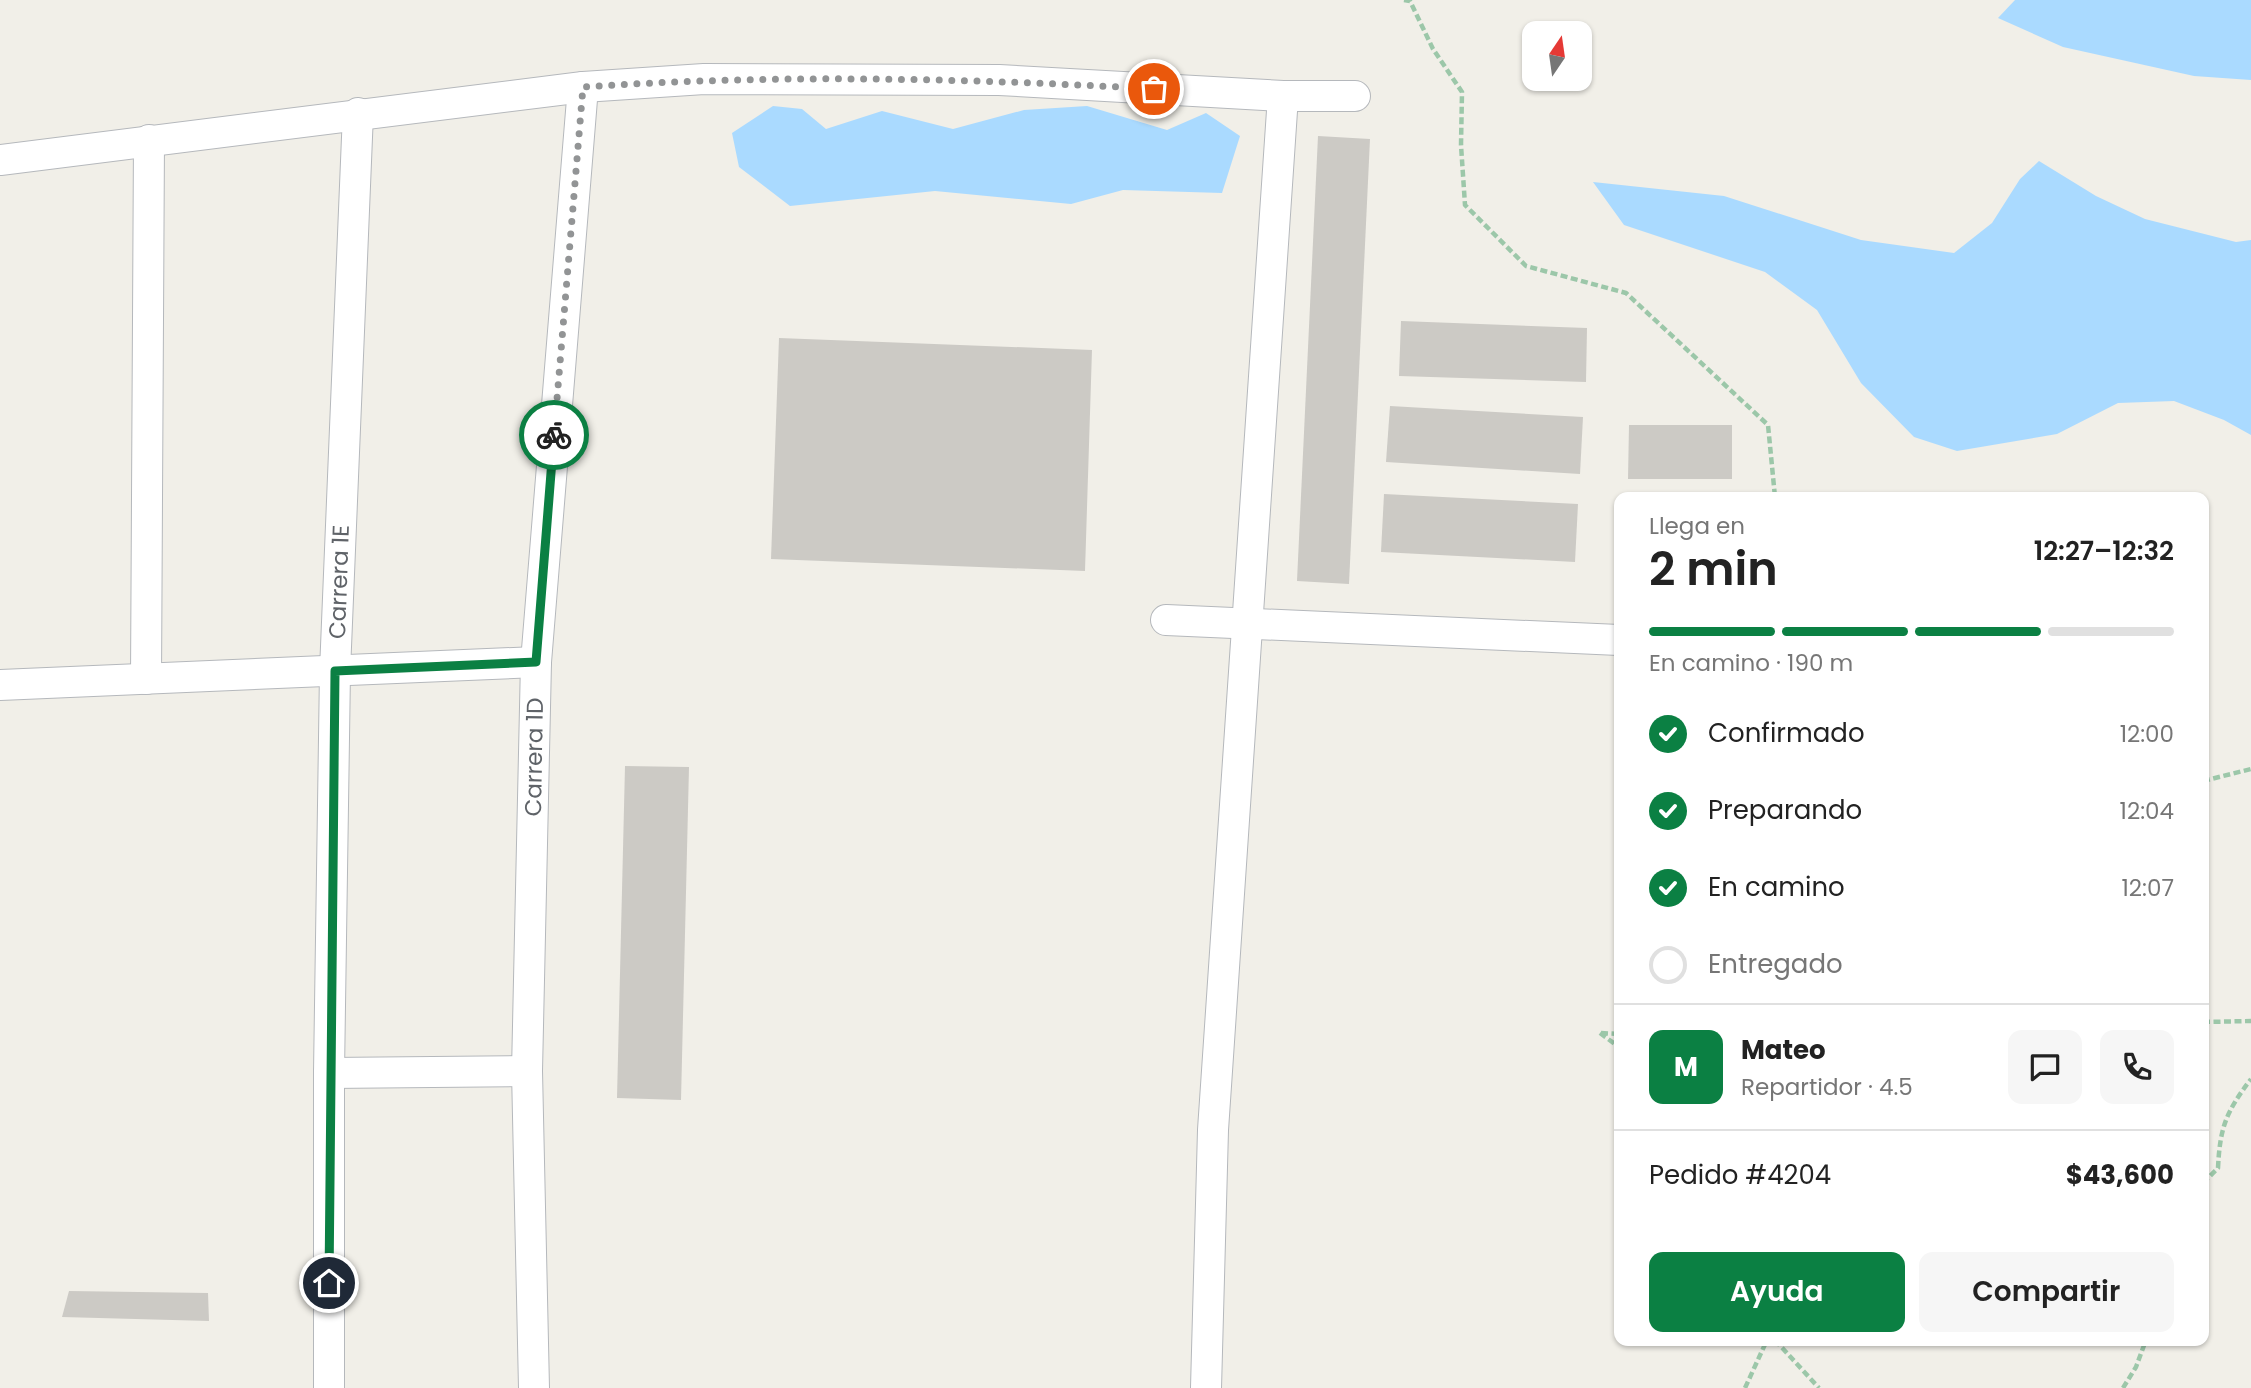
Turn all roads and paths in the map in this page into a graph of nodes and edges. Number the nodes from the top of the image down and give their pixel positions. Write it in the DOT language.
graph roads {
  1 [pos="1404,0"];
  2 [pos="583,87"];
  3 [pos="1283,96"];
  4 [pos="1355,96"];
  5 [pos="358,113"];
  6 [pos="149,140"];
  7 [pos="0,160"];
  8 [pos="1775,492"];
  9 [pos="1166,620"];
  10 [pos="1249,623"];
  11 [pos="1614,640"];
  12 [pos="536,662"];
  13 [pos="335,671"];
  14 [pos="146,679"];
  15 [pos="0,685"];
  16 [pos="2251,769"];
  17 [pos="2209,780"];
  18 [pos="2251,1021"];
  19 [pos="2209,1022"];
  20 [pos="1614,1034"];
  21 [pos="1614,1043"];
  22 [pos="527,1071"];
  23 [pos="330,1073"];
  24 [pos="2251,1079"];
  25 [pos="2209,1177"];
  26 [pos="1764,1346"];
  27 [pos="1780,1346"];
  28 [pos="2144,1346"];
  29 [pos="329,1388"];
  30 [pos="534,1388"];
  31 [pos="1206,1388"];
  32 [pos="1745,1388"];
  33 [pos="1819,1388"];
  34 [pos="2123,1388"];
  1 -- 8 [label="path"];
  2 -- 3 [label="street"];
  2 -- 5 [label="street"];
  2 -- 12 [label="street, Carrera 1D"];
  3 -- 4 [label="street"];
  3 -- 10 [label="street"];
  5 -- 6 [label="street"];
  5 -- 13 [label="street, Carrera 1E"];
  6 -- 7 [label="street"];
  6 -- 14 [label="street"];
  9 -- 10 [label="street"];
  10 -- 11 [label="street"];
  10 -- 31 [label="street"];
  12 -- 13 [label="street"];
  12 -- 22 [label="street, Carrera 1D"];
  13 -- 14 [label="street"];
  13 -- 23 [label="street, Carrera 1E"];
  14 -- 15 [label="street"];
  16 -- 17 [label="path"];
  18 -- 19 [label="path"];
  20 -- 21 [label="path"];
  22 -- 23 [label="street"];
  22 -- 30 [label="street, Carrera 1D"];
  23 -- 29 [label="street, Carrera 1E"];
  24 -- 25 [label="path"];
  26 -- 32 [label="path"];
  27 -- 33 [label="path"];
  28 -- 34 [label="path"];
}
